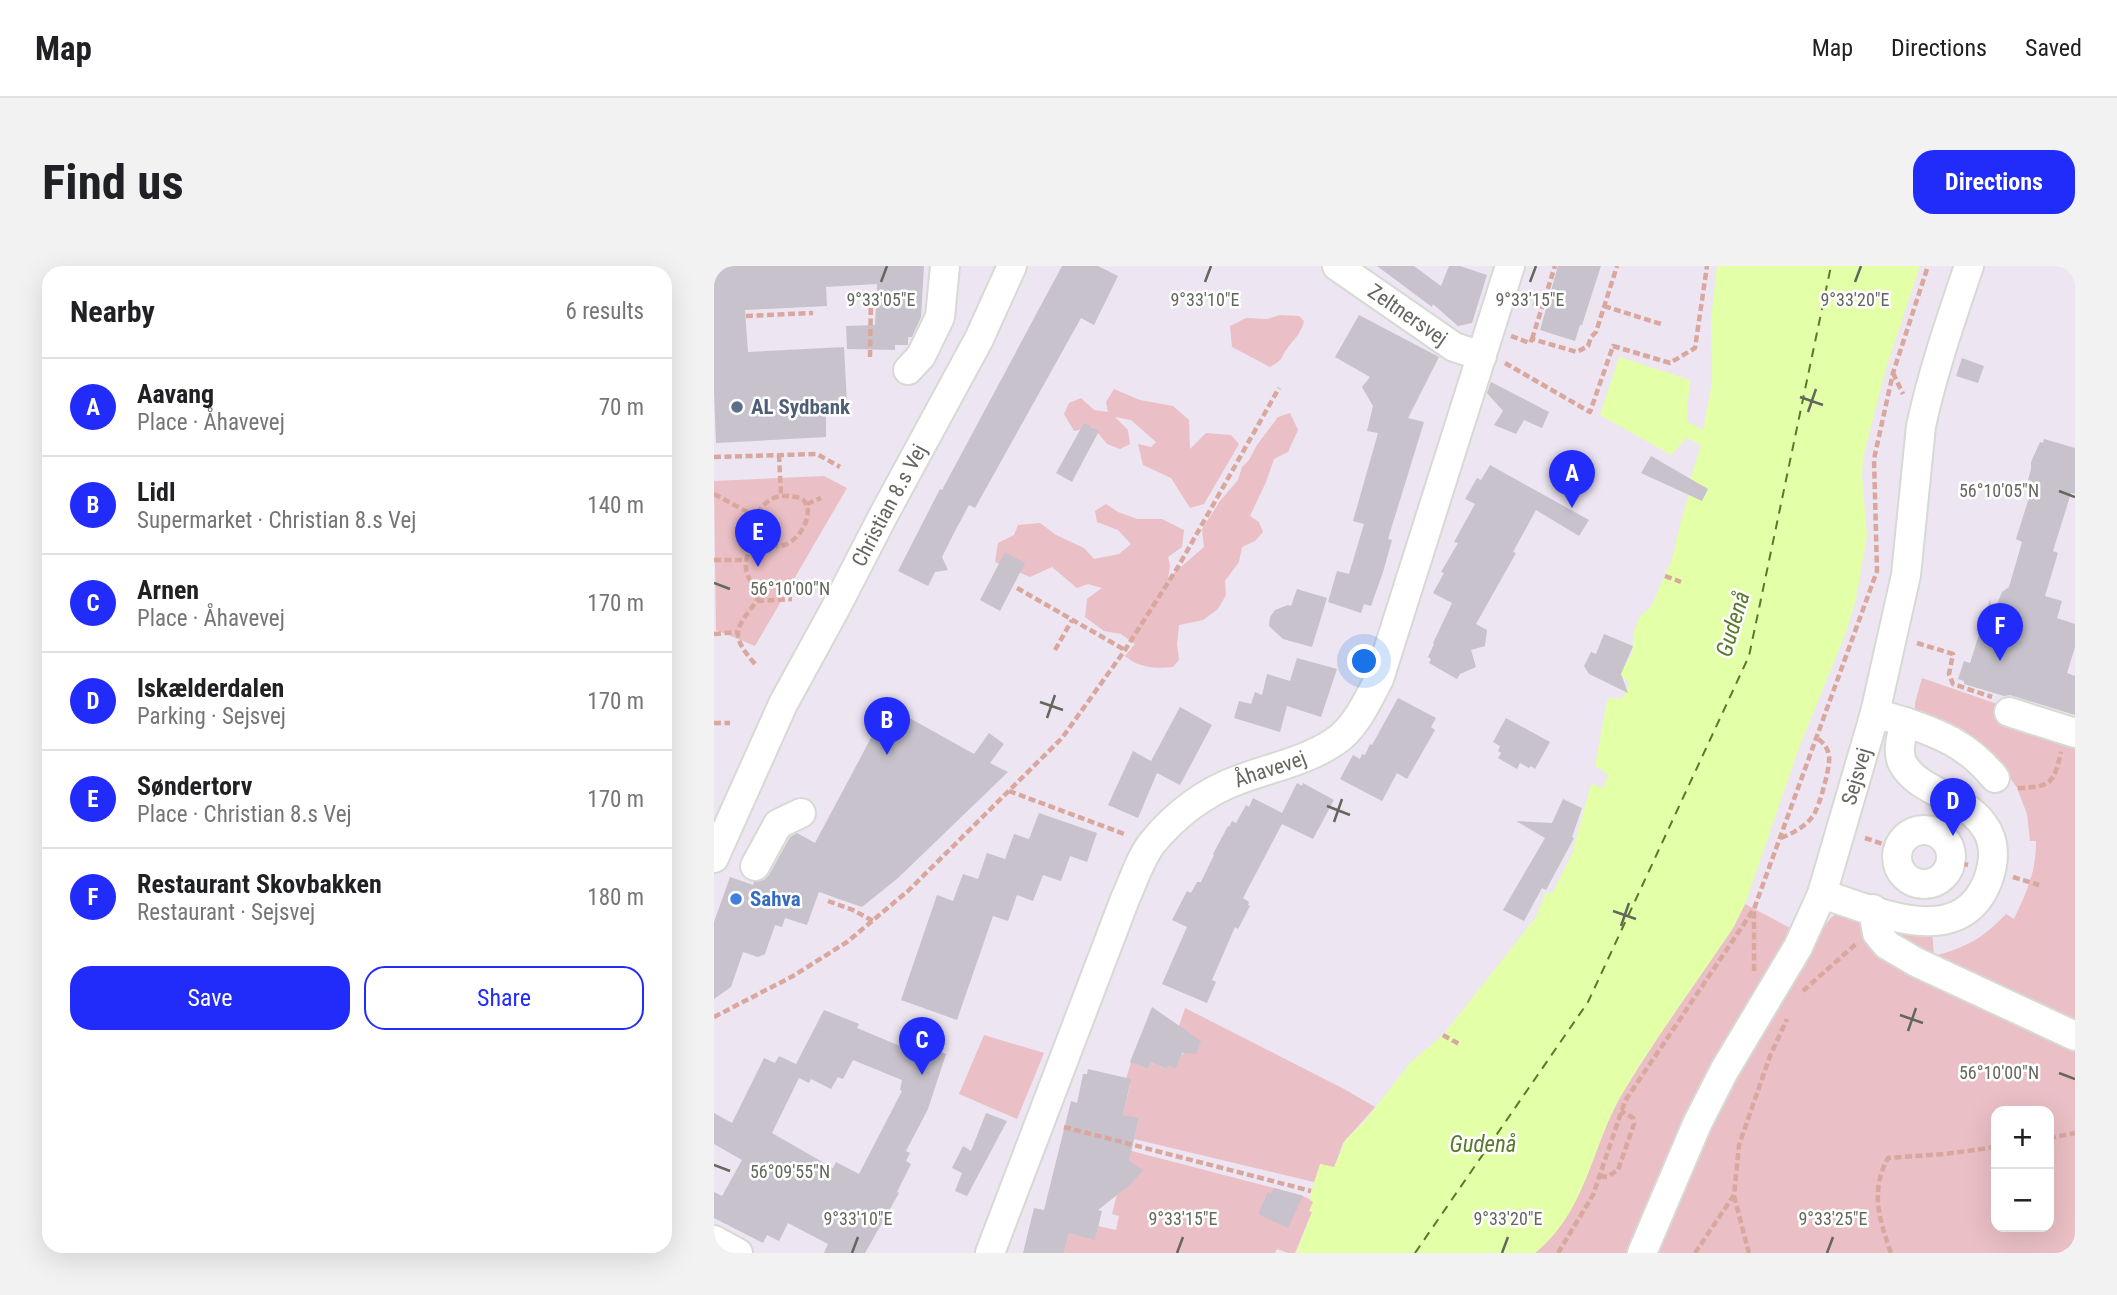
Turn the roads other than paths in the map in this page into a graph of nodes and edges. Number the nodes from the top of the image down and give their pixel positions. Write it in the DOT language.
graph roads {
  1 [pos="945,266"];
  2 [pos="1012,266"];
  3 [pos="1337,266"];
  4 [pos="1510,266"];
  5 [pos="1969,266"];
  6 [pos="1485,346"];
  7 [pos="908,370"];
  8 [pos="2009,712"];
  9 [pos="1875,713"];
  10 [pos="1905,722"];
  11 [pos="2068,742"];
  12 [pos="2006,783"];
  13 [pos="1936,790"];
  14 [pos="802,813"];
  15 [pos="1929,830"];
  16 [pos="714,859"];
  17 [pos="755,866"];
  18 [pos="1822,894"];
  19 [pos="1874,918"];
  20 [pos="2075,1036"];
  21 [pos="714,1240"];
  22 [pos="738,1253"];
  23 [pos="990,1253"];
  24 [pos="1642,1253"];
  1 -- 7 [label="street"];
  2 -- 16 [label="street, Christian 8.s Vej"];
  3 -- 6 [label="street, Zeltnersvej"];
  4 -- 6 [label="street, Åhavevej"];
  5 -- 9 [label="street, Sejsvej"];
  6 -- 23 [label="street, Åhavevej"];
  8 -- 11 [label="street"];
  9 -- 10 [label="street"];
  9 -- 18 [label="street, Sejsvej"];
  10 -- 12 [label="street"];
  10 -- 13 [label="street"];
  13 -- 15 [label="street"];
  13 -- 19 [label="street"];
  14 -- 17 [label="street"];
  15 -- 15 [label="street"];
  18 -- 19 [label="street"];
  18 -- 24 [label="street, Sejsvej"];
  19 -- 20 [label="street"];
  21 -- 22 [label="street"];
}
